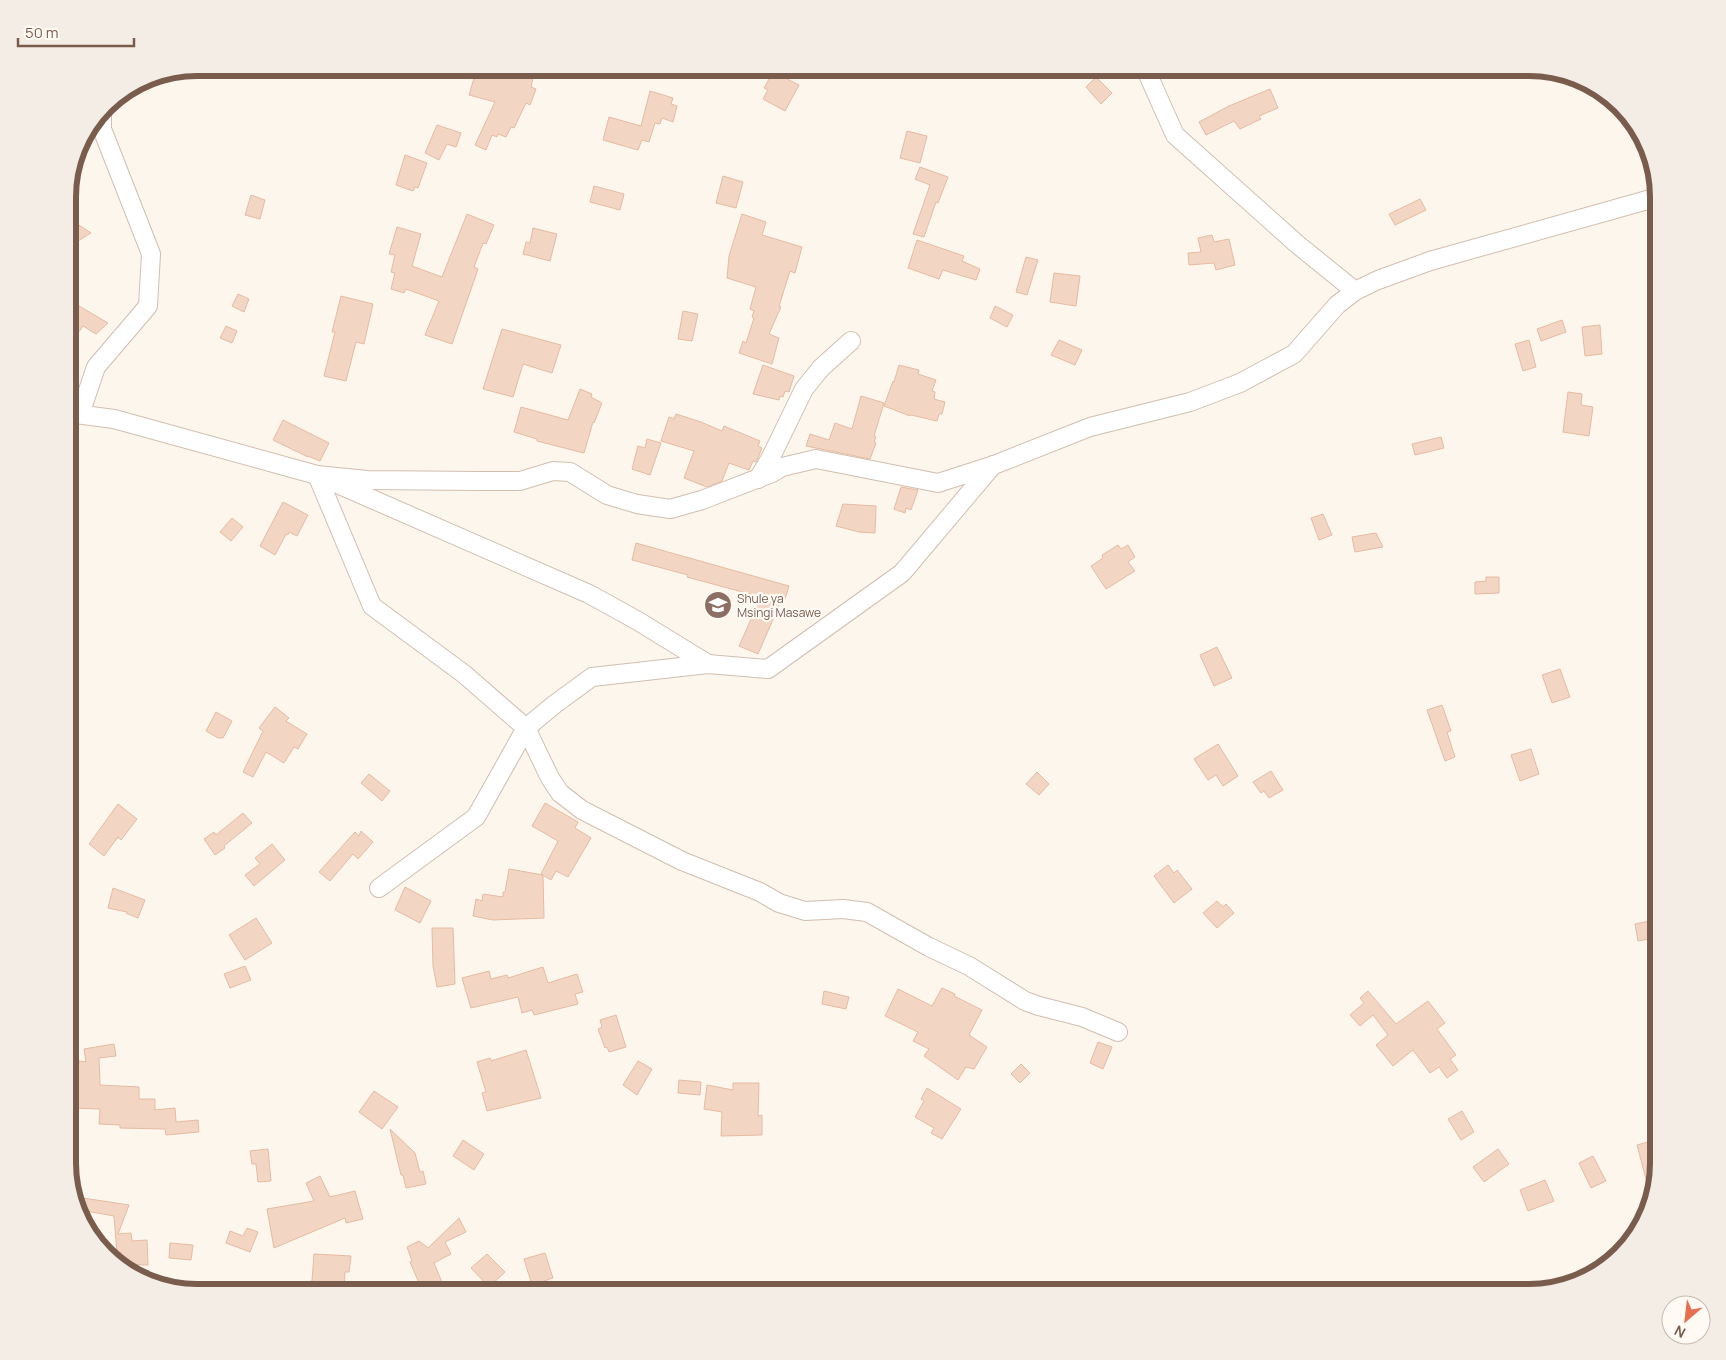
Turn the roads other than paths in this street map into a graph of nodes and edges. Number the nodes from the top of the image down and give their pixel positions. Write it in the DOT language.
graph roads {
  1 [pos="1149,76"];
  2 [pos="102,122"];
  3 [pos="1650,199"];
  4 [pos="1355,290"];
  5 [pos="851,340"];
  6 [pos="77,407"];
  7 [pos="77,413"];
  8 [pos="994,465"];
  9 [pos="318,475"];
  10 [pos="758,479"];
  11 [pos="708,664"];
  12 [pos="526,728"];
  13 [pos="379,888"];
  14 [pos="1118,1032"];
  1 -- 4 [label="street"];
  2 -- 6 [label="street"];
  3 -- 4 [label="street"];
  4 -- 8 [label="street"];
  5 -- 10 [label="street"];
  7 -- 9 [label="street"];
  8 -- 10 [label="street"];
  8 -- 11 [label="street"];
  9 -- 10 [label="street"];
  9 -- 11 [label="street"];
  9 -- 12 [label="street"];
  11 -- 12 [label="street"];
  12 -- 13 [label="street"];
  12 -- 14 [label="street"];
}
